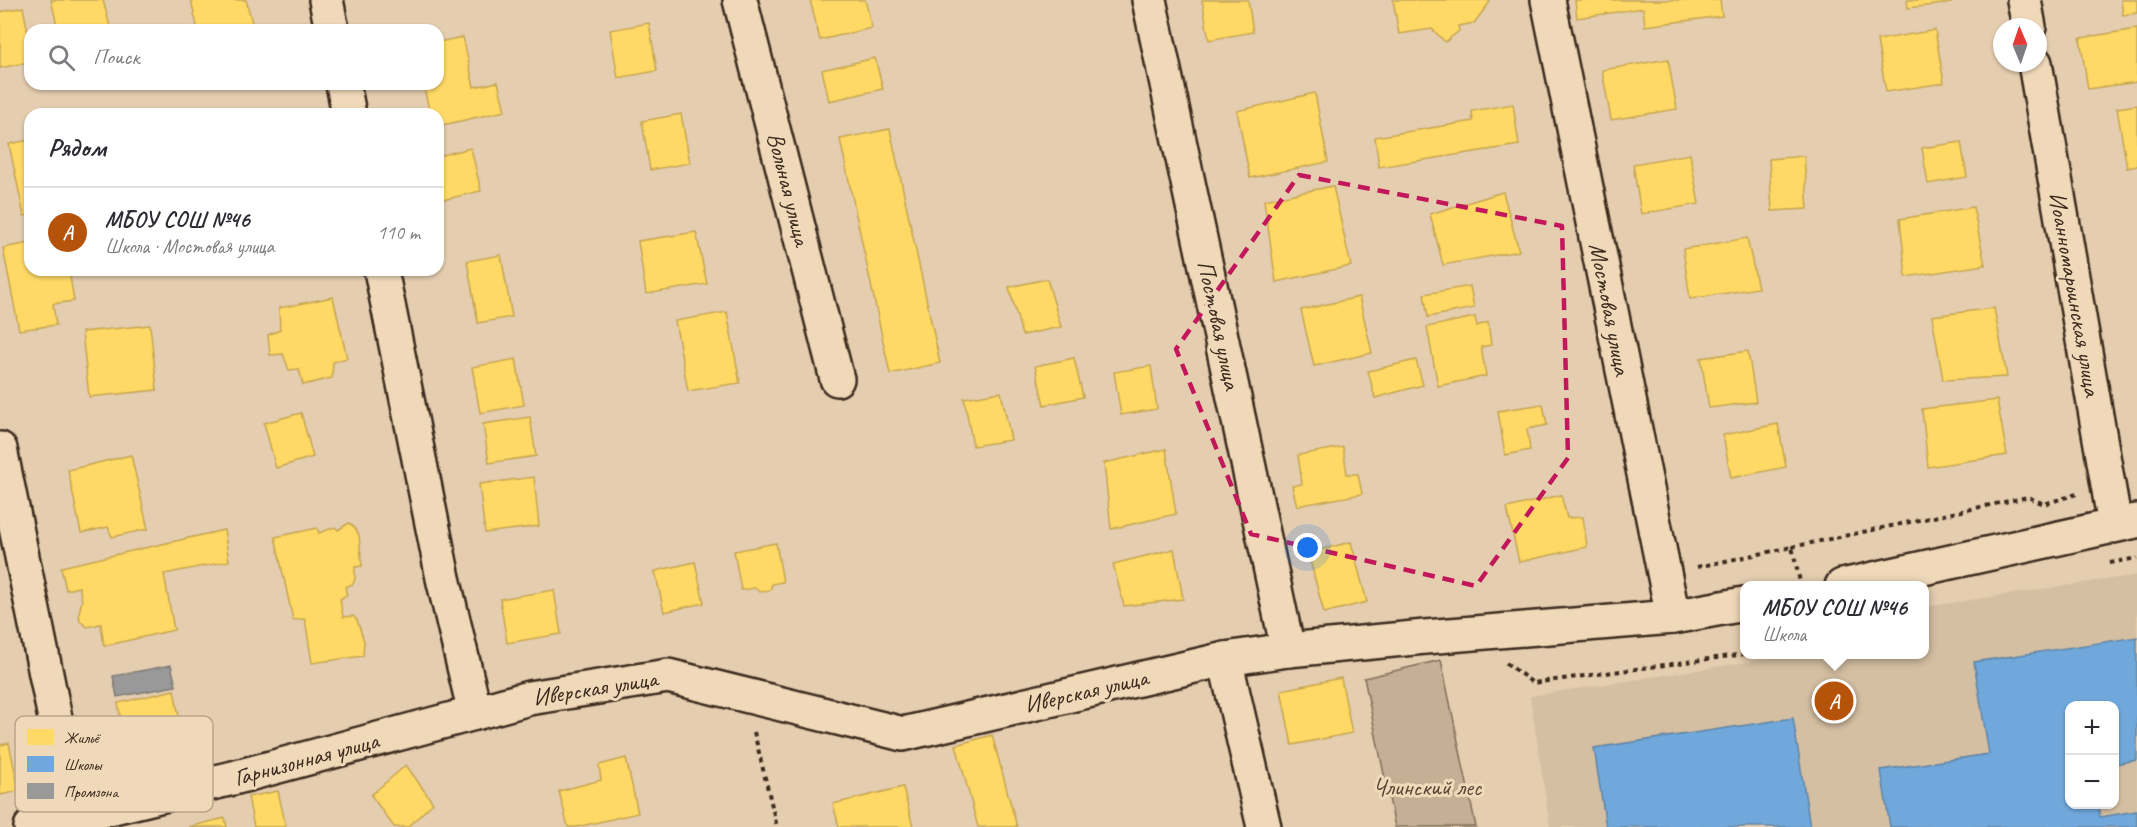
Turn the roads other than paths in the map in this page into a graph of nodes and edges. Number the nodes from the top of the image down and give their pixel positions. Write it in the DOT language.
graph roads {
  1 [pos="326,0"];
  2 [pos="740,0"];
  3 [pos="1149,0"];
  4 [pos="1548,0"];
  5 [pos="2024,0"];
  6 [pos="2027,18"];
  7 [pos="331,24"];
  8 [pos="2037,72"];
  9 [pos="344,90"];
  10 [pos="348,108"];
  11 [pos="382,276"];
  12 [pos="837,379"];
  13 [pos="0,449"];
  14 [pos="2126,523"];
  15 [pos="1860,581"];
  16 [pos="1740,605"];
  17 [pos="1673,617"];
  18 [pos="1288,650"];
  19 [pos="1225,659"];
  20 [pos="475,713"];
  21 [pos="55,716"];
  22 [pos="213,783"];
  23 [pos="74,812"];
  24 [pos="92,812"];
  25 [pos="75,816"];
  26 [pos="31,827"];
  27 [pos="1264,827"];
  1 -- 7 [label="street"];
  2 -- 12 [label="street, Вольная улица"];
  3 -- 18 [label="street, Постовая улица"];
  4 -- 17 [label="street, Мостовая улица"];
  5 -- 6 [label="street"];
  8 -- 14 [label="street, Иоанномарьинская улица"];
  9 -- 10 [label="street"];
  11 -- 20 [label="street"];
  13 -- 21 [label="street"];
  14 -- 15 [label="street"];
  16 -- 17 [label="street, Иверская улица"];
  17 -- 18 [label="street, Иверская улица"];
  18 -- 19 [label="street, Иверская улица"];
  19 -- 20 [label="street, Иверская улица"];
  19 -- 27 [label="street"];
  20 -- 22 [label="street, Гарнизонная улица"];
  23 -- 25 [label="street"];
  24 -- 25 [label="street, Гарнизонная улица"];
  25 -- 26 [label="street, Гарнизонная улица"];
}
